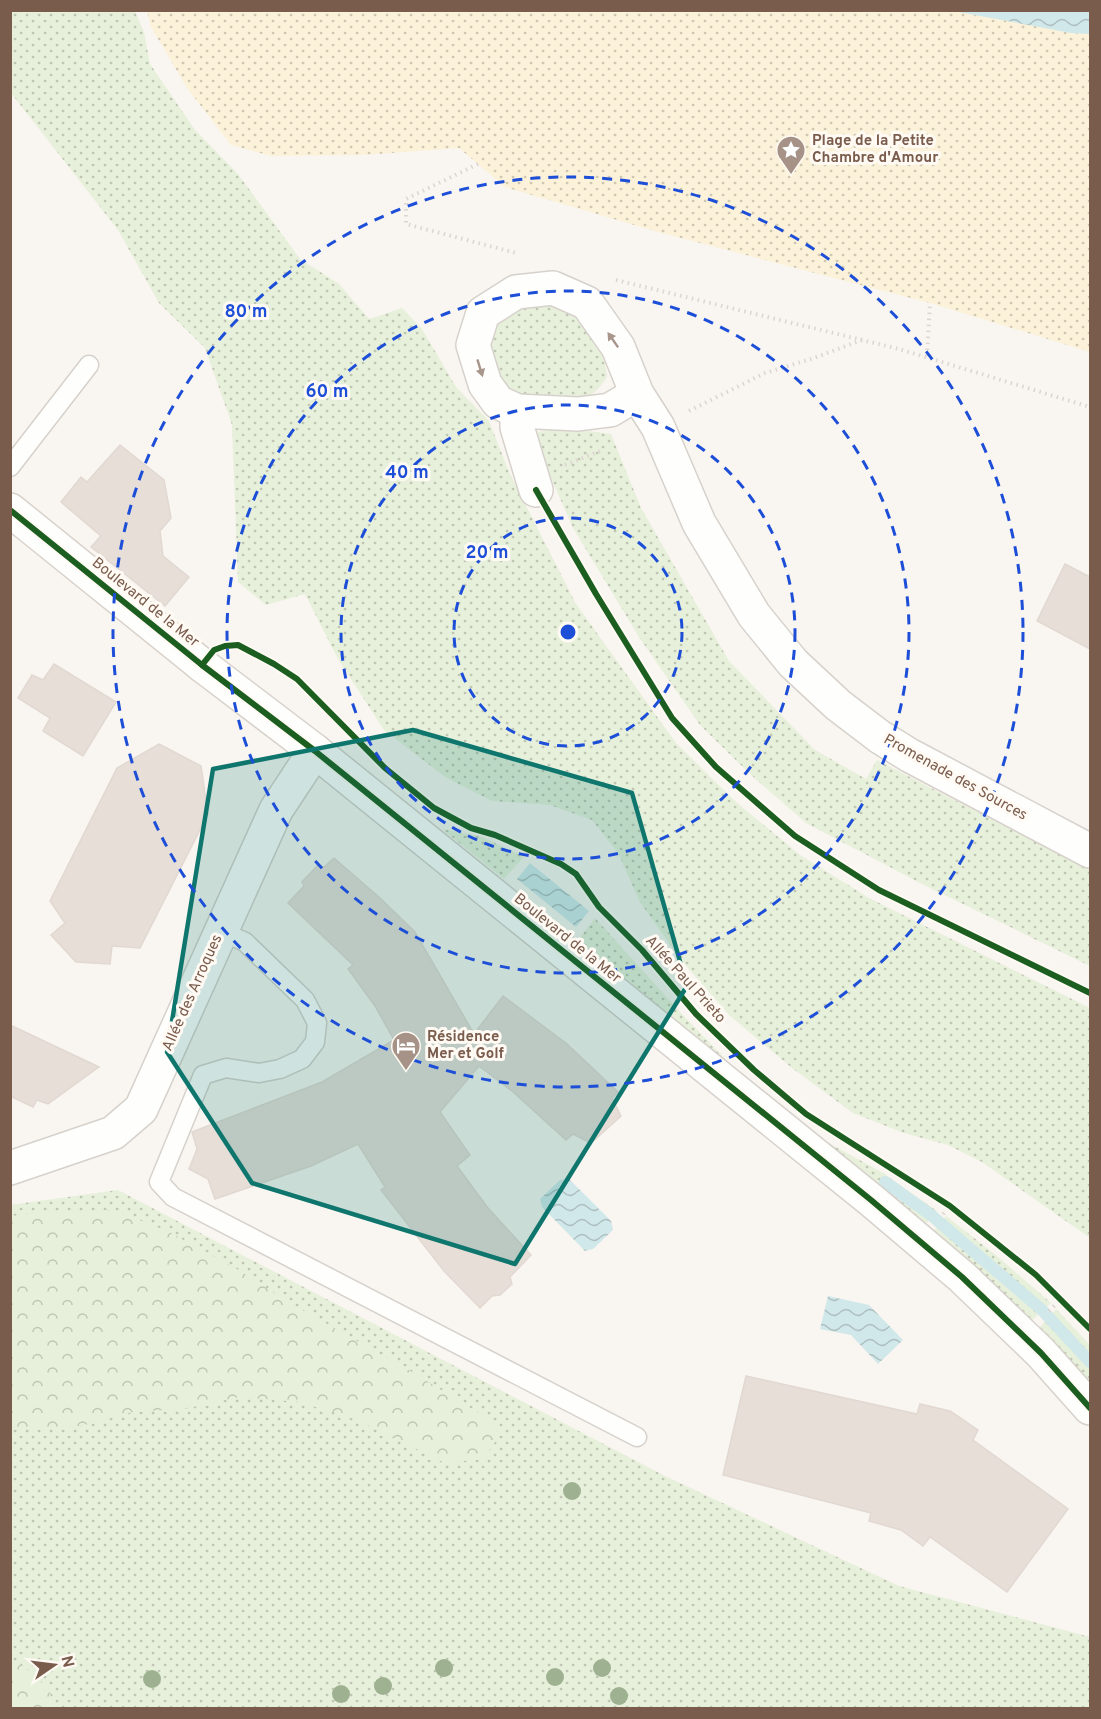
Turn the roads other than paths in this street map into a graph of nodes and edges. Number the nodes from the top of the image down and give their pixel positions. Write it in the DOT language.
graph roads {
  1 [pos="89,365"];
  2 [pos="636,394"];
  3 [pos="517,411"];
  4 [pos="10,467"];
  5 [pos="534,484"];
  6 [pos="10,510"];
  7 [pos="315,751"];
  8 [pos="1090,851"];
  9 [pos="221,931"];
  10 [pos="10,1168"];
  11 [pos="1090,1408"];
  12 [pos="637,1437"];
  1 -- 4 [label="lane"];
  2 -- 3 [label="street"];
  2 -- 3 [label="street, Promenade des Sources, one-way"];
  2 -- 8 [label="street, Promenade des Sources"];
  3 -- 5 [label="street"];
  6 -- 7 [label="street, Boulevard de la Mer"];
  7 -- 9 [label="street, Allée des Arroques"];
  7 -- 11 [label="street, Boulevard de la Mer"];
  9 -- 10 [label="street, Allée des Arroques"];
  9 -- 12 [label="lane"];
}
